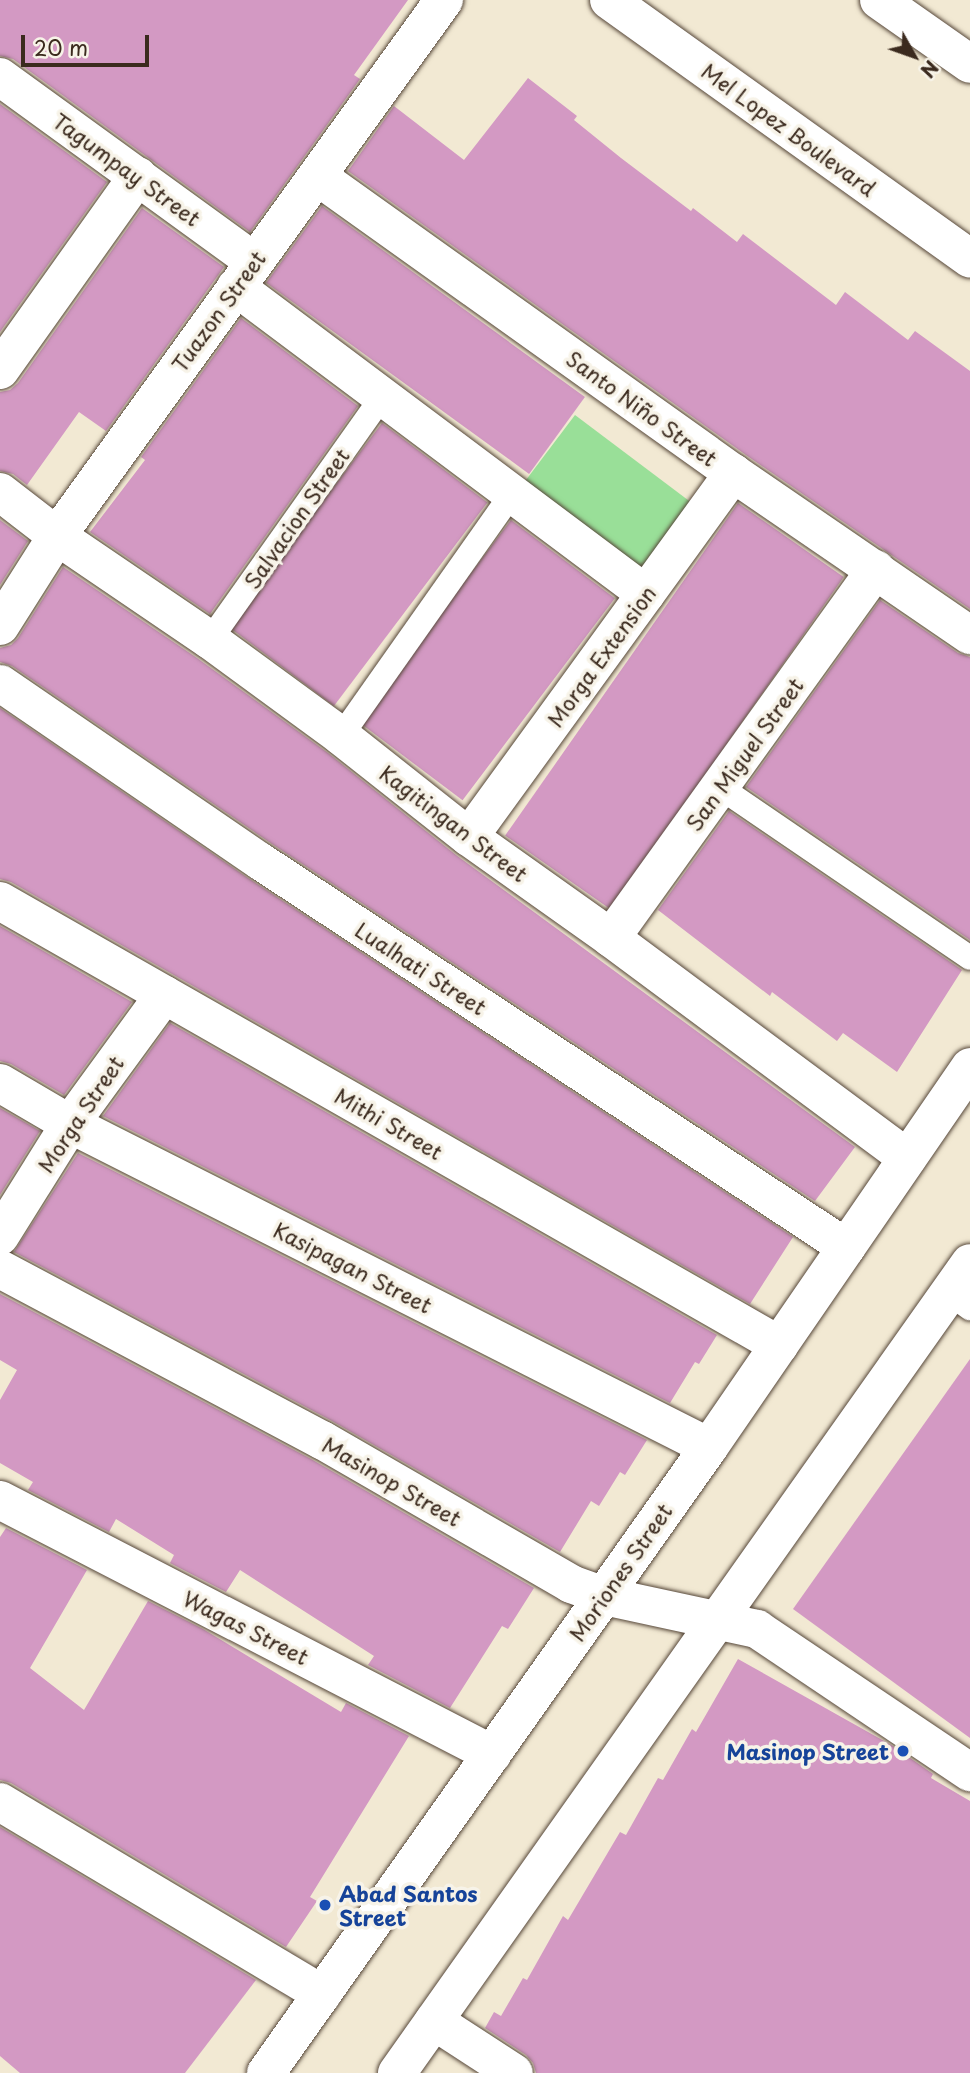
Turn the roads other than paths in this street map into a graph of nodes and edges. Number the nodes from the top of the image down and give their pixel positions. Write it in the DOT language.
graph roads {
  1 [pos="443,0"];
  2 [pos="609,0"];
  3 [pos="878,0"];
  4 [pos="970,64"];
  5 [pos="0,77"];
  6 [pos="138,176"];
  7 [pos="317,176"];
  8 [pos="970,258"];
  9 [pos="244,274"];
  10 [pos="0,370"];
  11 [pos="383,396"];
  12 [pos="733,473"];
  13 [pos="0,492"];
  14 [pos="511,495"];
  15 [pos="57,536"];
  16 [pos="876,569"];
  17 [pos="646,594"];
  18 [pos="0,626"];
  19 [pos="970,635"];
  20 [pos="210,640"];
  21 [pos="0,683"];
  22 [pos="341,736"];
  23 [pos="721,788"];
  24 [pos="469,838"];
  25 [pos="0,901"];
  26 [pos="611,939"];
  27 [pos="970,958"];
  28 [pos="164,995"];
  29 [pos="970,1067"];
  30 [pos="0,1083"];
  31 [pos="70,1124"];
  32 [pos="907,1158"];
  33 [pos="0,1236"];
  34 [pos="846,1247"];
  35 [pos="0,1269"];
  36 [pos="963,1288"];
  37 [pos="779,1345"];
  38 [pos="709,1447"];
  39 [pos="0,1500"];
  40 [pos="604,1596"];
  41 [pos="716,1622"];
  42 [pos="492,1754"];
  43 [pos="970,1772"];
  44 [pos="0,1802"];
  45 [pos="322,1994"];
  46 [pos="434,2021"];
  47 [pos="266,2073"];
  48 [pos="397,2073"];
  49 [pos="514,2073"];
  1 -- 7 [label="main road, Tuazon Street"];
  2 -- 8 [label="main road, Mel Lopez Boulevard"];
  3 -- 4 [label="main road"];
  5 -- 6 [label="main road, Tagumpay Street"];
  6 -- 9 [label="main road, Tagumpay Street"];
  6 -- 10 [label="main road"];
  7 -- 9 [label="main road, Tuazon Street"];
  7 -- 12 [label="main road, Santo Niño Street"];
  9 -- 11 [label="main road"];
  9 -- 15 [label="main road, Tuazon Street"];
  11 -- 14 [label="main road"];
  11 -- 20 [label="lane, Salvacion Street"];
  12 -- 16 [label="main road, Santo Niño Street"];
  12 -- 17 [label="main road, Morga Extension"];
  13 -- 15 [label="main road, Kagitingan Street"];
  14 -- 17 [label="main road"];
  14 -- 22 [label="lane"];
  15 -- 18 [label="main road, Tuazon Street"];
  15 -- 20 [label="main road, Kagitingan Street"];
  16 -- 19 [label="main road, Santo Niño Street"];
  16 -- 23 [label="main road, San Miguel Street"];
  17 -- 24 [label="main road, Morga Extension"];
  20 -- 22 [label="main road, Kagitingan Street"];
  21 -- 34 [label="street, Lualhati Street"];
  22 -- 24 [label="main road, Kagitingan Street"];
  23 -- 26 [label="main road, San Miguel Street"];
  23 -- 27 [label="lane"];
  24 -- 26 [label="main road, Kagitingan Street"];
  25 -- 28 [label="main road, Mithi Street"];
  26 -- 32 [label="main road, Kagitingan Street"];
  28 -- 31 [label="main road, Morga Street"];
  28 -- 37 [label="main road, Mithi Street"];
  29 -- 32 [label="main road, Moriones Street"];
  30 -- 31 [label="main road, Kasipagan Street"];
  31 -- 33 [label="main road, Morga Street"];
  31 -- 38 [label="main road, Kasipagan Street"];
  32 -- 34 [label="main road, Moriones Street"];
  34 -- 37 [label="main road, Moriones Street"];
  35 -- 40 [label="main road, Masinop Street"];
  36 -- 41 [label="main road"];
  37 -- 38 [label="main road, Moriones Street"];
  38 -- 40 [label="main road, Moriones Street"];
  39 -- 42 [label="main road, Wagas Street"];
  40 -- 41 [label="main road, Masinop Street"];
  40 -- 42 [label="main road, Moriones Street"];
  41 -- 43 [label="main road, Masinop Street"];
  41 -- 46 [label="main road"];
  42 -- 45 [label="main road, Moriones Street"];
  44 -- 45 [label="main road"];
  45 -- 47 [label="main road, Moriones Street"];
  46 -- 48 [label="main road"];
  46 -- 49 [label="main road"];
}
